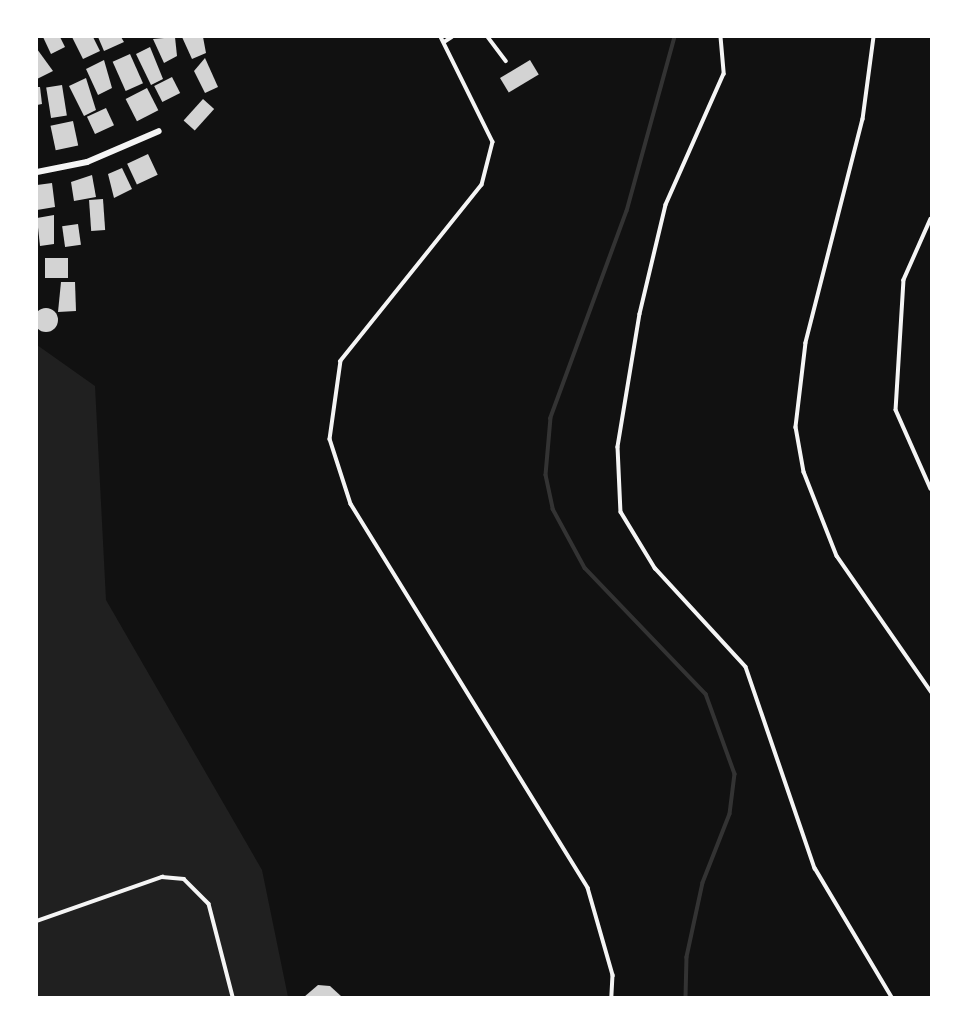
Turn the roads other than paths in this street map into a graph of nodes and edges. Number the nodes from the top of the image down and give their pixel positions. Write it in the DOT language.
graph roads {
  1 [pos="442,37"];
  2 [pos="452,37"];
  3 [pos="488,37"];
  4 [pos="721,37"];
  5 [pos="874,37"];
  6 [pos="444,42"];
  7 [pos="506,61"];
  8 [pos="159,131"];
  9 [pos="37,172"];
  10 [pos="931,219"];
  11 [pos="931,489"];
  12 [pos="931,691"];
  13 [pos="37,921"];
  14 [pos="233,997"];
  15 [pos="612,997"];
  16 [pos="892,997"];
  1 -- 6 [label="lane"];
  2 -- 6 [label="lane"];
  3 -- 7 [label="lane"];
  4 -- 16 [label="lane"];
  5 -- 12 [label="lane"];
  6 -- 15 [label="lane"];
  8 -- 9 [label="street"];
  10 -- 11 [label="lane"];
  13 -- 14 [label="lane"];
}
